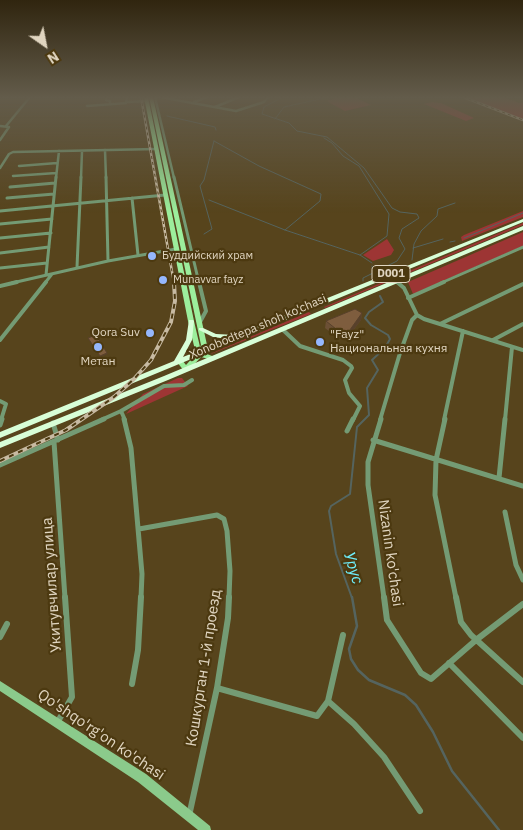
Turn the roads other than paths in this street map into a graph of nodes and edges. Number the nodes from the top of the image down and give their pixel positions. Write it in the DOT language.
graph roads {
  1 [pos="154,136"];
  2 [pos="157,136"];
  3 [pos="164,136"];
  4 [pos="156,149"];
  5 [pos="105,150"];
  6 [pos="59,151"];
  7 [pos="82,151"];
  8 [pos="2,163"];
  9 [pos="57,163"];
  10 [pos="19,166"];
  11 [pos="0,168"];
  12 [pos="56,173"];
  13 [pos="14,176"];
  14 [pos="55,183"];
  15 [pos="10,187"];
  16 [pos="54,194"];
  17 [pos="165,195"];
  18 [pos="7,198"];
  19 [pos="132,198"];
  20 [pos="106,200"];
  21 [pos="80,203"];
  22 [pos="53,206"];
  23 [pos="0,211"];
  24 [pos="52,219"];
  25 [pos="523,220"];
  26 [pos="0,224"];
  27 [pos="523,228"];
  28 [pos="50,233"];
  29 [pos="0,238"];
  30 [pos="49,247"];
  31 [pos="523,247"];
  32 [pos="176,250"];
  33 [pos="0,252"];
  34 [pos="184,252"];
  35 [pos="138,255"];
  36 [pos="108,261"];
  37 [pos="47,263"];
  38 [pos="77,267"];
  39 [pos="0,268"];
  40 [pos="52,274"];
  41 [pos="46,275"];
  42 [pos="396,281"];
  43 [pos="523,284"];
  44 [pos="0,286"];
  45 [pos="408,298"];
  46 [pos="318,305"];
  47 [pos="324,311"];
  48 [pos="417,315"];
  49 [pos="190,321"];
  50 [pos="440,324"];
  51 [pos="523,324"];
  52 [pos="200,326"];
  53 [pos="282,329"];
  54 [pos="463,331"];
  55 [pos="243,336"];
  56 [pos="0,340"];
  57 [pos="493,340"];
  58 [pos="512,347"];
  59 [pos="523,350"];
  60 [pos="200,354"];
  61 [pos="213,358"];
  62 [pos="178,363"];
  63 [pos="186,370"];
  64 [pos="192,380"];
  65 [pos="0,401"];
  66 [pos="123,414"];
  67 [pos="53,423"];
  68 [pos="0,425"];
  69 [pos="347,431"];
  70 [pos="0,434"];
  71 [pos="373,440"];
  72 [pos="56,441"];
  73 [pos="0,445"];
  74 [pos="436,460"];
  75 [pos="0,465"];
  76 [pos="499,478"];
  77 [pos="523,486"];
  78 [pos="505,512"];
  79 [pos="139,529"];
  80 [pos="523,580"];
  81 [pos="523,604"];
  82 [pos="7,624"];
  83 [pos="343,635"];
  84 [pos="0,637"];
  85 [pos="476,640"];
  86 [pos="449,663"];
  87 [pos="523,682"];
  88 [pos="132,684"];
  89 [pos="0,686"];
  90 [pos="216,688"];
  91 [pos="328,701"];
  92 [pos="56,722"];
  93 [pos="523,738"];
  94 [pos="420,811"];
  95 [pos="189,817"];
  96 [pos="206,830"];
  1 -- 4 [label="main road"];
  2 -- 34 [label="main road"];
  3 -- 52 [label="street"];
  4 -- 5 [label="street"];
  4 -- 17 [label="main road"];
  5 -- 7 [label="street"];
  5 -- 20 [label="street"];
  6 -- 7 [label="street"];
  6 -- 8 [label="street"];
  6 -- 9 [label="street"];
  7 -- 21 [label="street"];
  8 -- 11 [label="street"];
  9 -- 10 [label="street"];
  9 -- 12 [label="street"];
  12 -- 13 [label="street"];
  12 -- 14 [label="street"];
  14 -- 15 [label="street"];
  14 -- 16 [label="street"];
  16 -- 18 [label="street"];
  16 -- 22 [label="street"];
  17 -- 19 [label="street"];
  17 -- 32 [label="main road"];
  19 -- 20 [label="street"];
  19 -- 35 [label="street"];
  20 -- 21 [label="street"];
  20 -- 36 [label="street"];
  21 -- 22 [label="street"];
  21 -- 38 [label="street"];
  22 -- 23 [label="street"];
  22 -- 24 [label="street"];
  24 -- 26 [label="street"];
  24 -- 28 [label="street"];
  25 -- 46 [label="highway, Xonobodtepa shoh ko'chasi / D001"];
  27 -- 42 [label="highway, Xonobodtepa shoh ko'chasi / D001"];
  28 -- 29 [label="street"];
  28 -- 30 [label="street"];
  30 -- 33 [label="street"];
  30 -- 37 [label="street"];
  31 -- 45 [label="street"];
  32 -- 34 [label="main road"];
  32 -- 35 [label="street"];
  32 -- 49 [label="main road"];
  34 -- 52 [label="main road"];
  35 -- 36 [label="street"];
  36 -- 38 [label="street"];
  37 -- 39 [label="street"];
  37 -- 41 [label="street"];
  38 -- 40 [label="street"];
  40 -- 41 [label="street"];
  40 -- 56 [label="street"];
  41 -- 44 [label="street"];
  42 -- 45 [label="street"];
  42 -- 47 [label="highway, Xonobodtepa shoh ko'chasi / D001"];
  43 -- 50 [label="street"];
  45 -- 48 [label="street"];
  46 -- 47 [label="highway"];
  46 -- 55 [label="highway, Xonobodtepa shoh ko'chasi / D001"];
  47 -- 53 [label="highway, Xonobodtepa shoh ko'chasi / D001"];
  48 -- 50 [label="street"];
  48 -- 71 [label="street, Nizanin ko'chasi"];
  49 -- 60 [label="main road"];
  49 -- 62 [label="highway"];
  50 -- 54 [label="street"];
  51 -- 57 [label="street"];
  52 -- 55 [label="highway"];
  52 -- 60 [label="main road"];
  53 -- 61 [label="highway, Xonobodtepa shoh ko'chasi / D001"];
  53 -- 69 [label="street"];
  54 -- 57 [label="street"];
  54 -- 74 [label="street"];
  55 -- 60 [label="highway, Xonobodtepa shoh ko'chasi / D001"];
  57 -- 58 [label="street"];
  58 -- 59 [label="street"];
  58 -- 76 [label="street"];
  60 -- 61 [label="main road"];
  60 -- 62 [label="highway, Xonobodtepa shoh ko'chasi / D001"];
  60 -- 63 [label="main road"];
  61 -- 63 [label="highway, Xonobodtepa shoh ko'chasi / D001"];
  62 -- 63 [label="main road"];
  62 -- 70 [label="highway, Xonobodtepa shoh ko'chasi / D001"];
  63 -- 67 [label="highway, Xonobodtepa shoh ko'chasi / D001"];
  64 -- 66 [label="street"];
  65 -- 68 [label="street"];
  66 -- 72 [label="street"];
  66 -- 79 [label="street"];
  67 -- 72 [label="street, Укитувчилар улица"];
  67 -- 73 [label="highway, Xonobodtepa shoh ko'chasi / D001"];
  71 -- 74 [label="street"];
  71 -- 86 [label="street, Nizanin ko'chasi"];
  72 -- 75 [label="street"];
  72 -- 92 [label="street, Укитувчилар улица"];
  74 -- 76 [label="street"];
  74 -- 85 [label="street"];
  76 -- 77 [label="street"];
  78 -- 80 [label="street"];
  79 -- 88 [label="street"];
  79 -- 90 [label="street, Кошкурган 1-й проезд"];
  81 -- 85 [label="street"];
  82 -- 84 [label="street"];
  83 -- 91 [label="street"];
  85 -- 86 [label="street"];
  85 -- 87 [label="street"];
  86 -- 93 [label="street"];
  89 -- 92 [label="street, Qo'shqo'rg'on ko'chasi"];
  90 -- 91 [label="street"];
  90 -- 95 [label="street, Кошкурган 1-й проезд"];
  91 -- 94 [label="street"];
  92 -- 95 [label="street, Qo'shqo'rg'on ko'chasi"];
  95 -- 96 [label="street, Qo'shqo'rg'on ko'chasi"];
}
